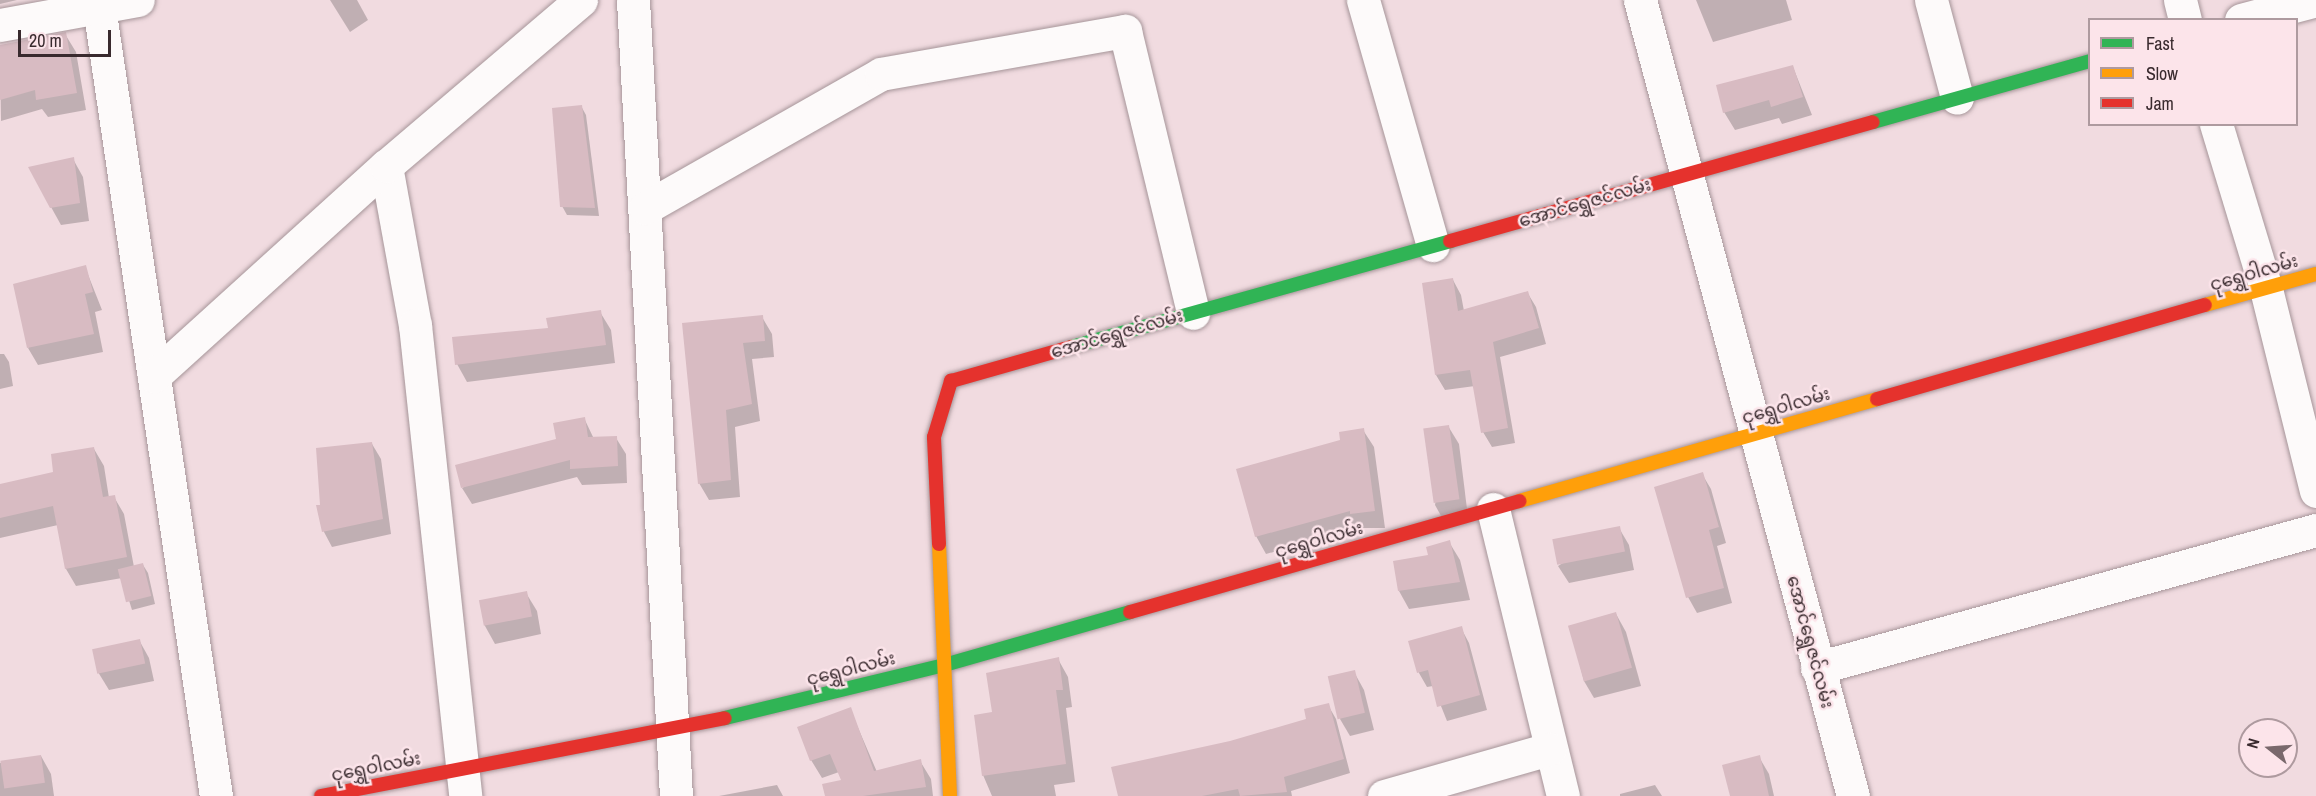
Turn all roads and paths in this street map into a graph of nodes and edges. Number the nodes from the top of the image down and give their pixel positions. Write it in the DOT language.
graph roads {
  1 [pos="138,0"];
  2 [pos="581,0"];
  3 [pos="633,0"];
  4 [pos="1363,0"];
  5 [pos="1640,0"];
  6 [pos="1931,0"];
  7 [pos="2180,0"];
  8 [pos="2316,0"];
  9 [pos="99,3"];
  10 [pos="2184,18"];
  11 [pos="2248,18"];
  12 [pos="0,25"];
  13 [pos="2088,62"];
  14 [pos="1957,98"];
  15 [pos="2217,126"];
  16 [pos="386,166"];
  17 [pos="1685,174"];
  18 [pos="645,208"];
  19 [pos="1433,245"];
  20 [pos="2316,274"];
  21 [pos="2266,289"];
  22 [pos="1193,313"];
  23 [pos="154,376"];
  24 [pos="1754,435"];
  25 [pos="2316,491"];
  26 [pos="1493,509"];
  27 [pos="2316,530"];
  28 [pos="944,665"];
  29 [pos="1818,668"];
  30 [pos="673,730"];
  31 [pos="1549,749"];
  32 [pos="463,783"];
  33 [pos="216,796"];
  34 [pos="321,796"];
  35 [pos="675,796"];
  36 [pos="950,796"];
  37 [pos="1384,796"];
  38 [pos="1563,796"];
  39 [pos="1853,796"];
  1 -- 9 [label="street"];
  2 -- 16 [label="street"];
  3 -- 18 [label="street"];
  4 -- 19 [label="street"];
  5 -- 17 [label="street, အောင်ရွှေဇင်လမ်း"];
  6 -- 14 [label="street"];
  7 -- 10 [label="street"];
  8 -- 11 [label="street"];
  9 -- 12 [label="street"];
  9 -- 23 [label="street"];
  13 -- 14 [label="street, အောင်ရွှေဇင်လမ်း"];
  14 -- 17 [label="street, အောင်ရွှေဇင်လမ်း"];
  15 -- 21 [label="street"];
  16 -- 23 [label="street"];
  16 -- 32 [label="street"];
  17 -- 19 [label="street, အောင်ရွှေဇင်လမ်း"];
  17 -- 24 [label="street, အောင်ရွှေဇင်လမ်း"];
  18 -- 22 [label="street"];
  18 -- 30 [label="street"];
  19 -- 22 [label="street, အောင်ရွှေဇင်လမ်း"];
  20 -- 21 [label="street, ငုရွှေဝါလမ်း"];
  21 -- 24 [label="street, ငုရွှေဝါလမ်း"];
  21 -- 25 [label="street"];
  22 -- 28 [label="street, အောင်ရွှေဇင်လမ်း"];
  23 -- 33 [label="street"];
  24 -- 26 [label="street, ငုရွှေဝါလမ်း"];
  24 -- 29 [label="street, အောင်ရွှေဇင်လမ်း"];
  26 -- 28 [label="street, ငုရွှေဝါလမ်း"];
  26 -- 31 [label="street"];
  27 -- 29 [label="street"];
  28 -- 30 [label="street, ငုရွှေဝါလမ်း"];
  28 -- 36 [label="street, အောင်ရွှေဇင်လမ်း"];
  29 -- 39 [label="street, အောင်ရွှေဇင်လမ်း"];
  30 -- 32 [label="street, ငုရွှေဝါလမ်း"];
  30 -- 35 [label="street"];
  31 -- 37 [label="street"];
  31 -- 38 [label="street"];
  32 -- 34 [label="street, ငုရွှေဝါလမ်း"];
}
